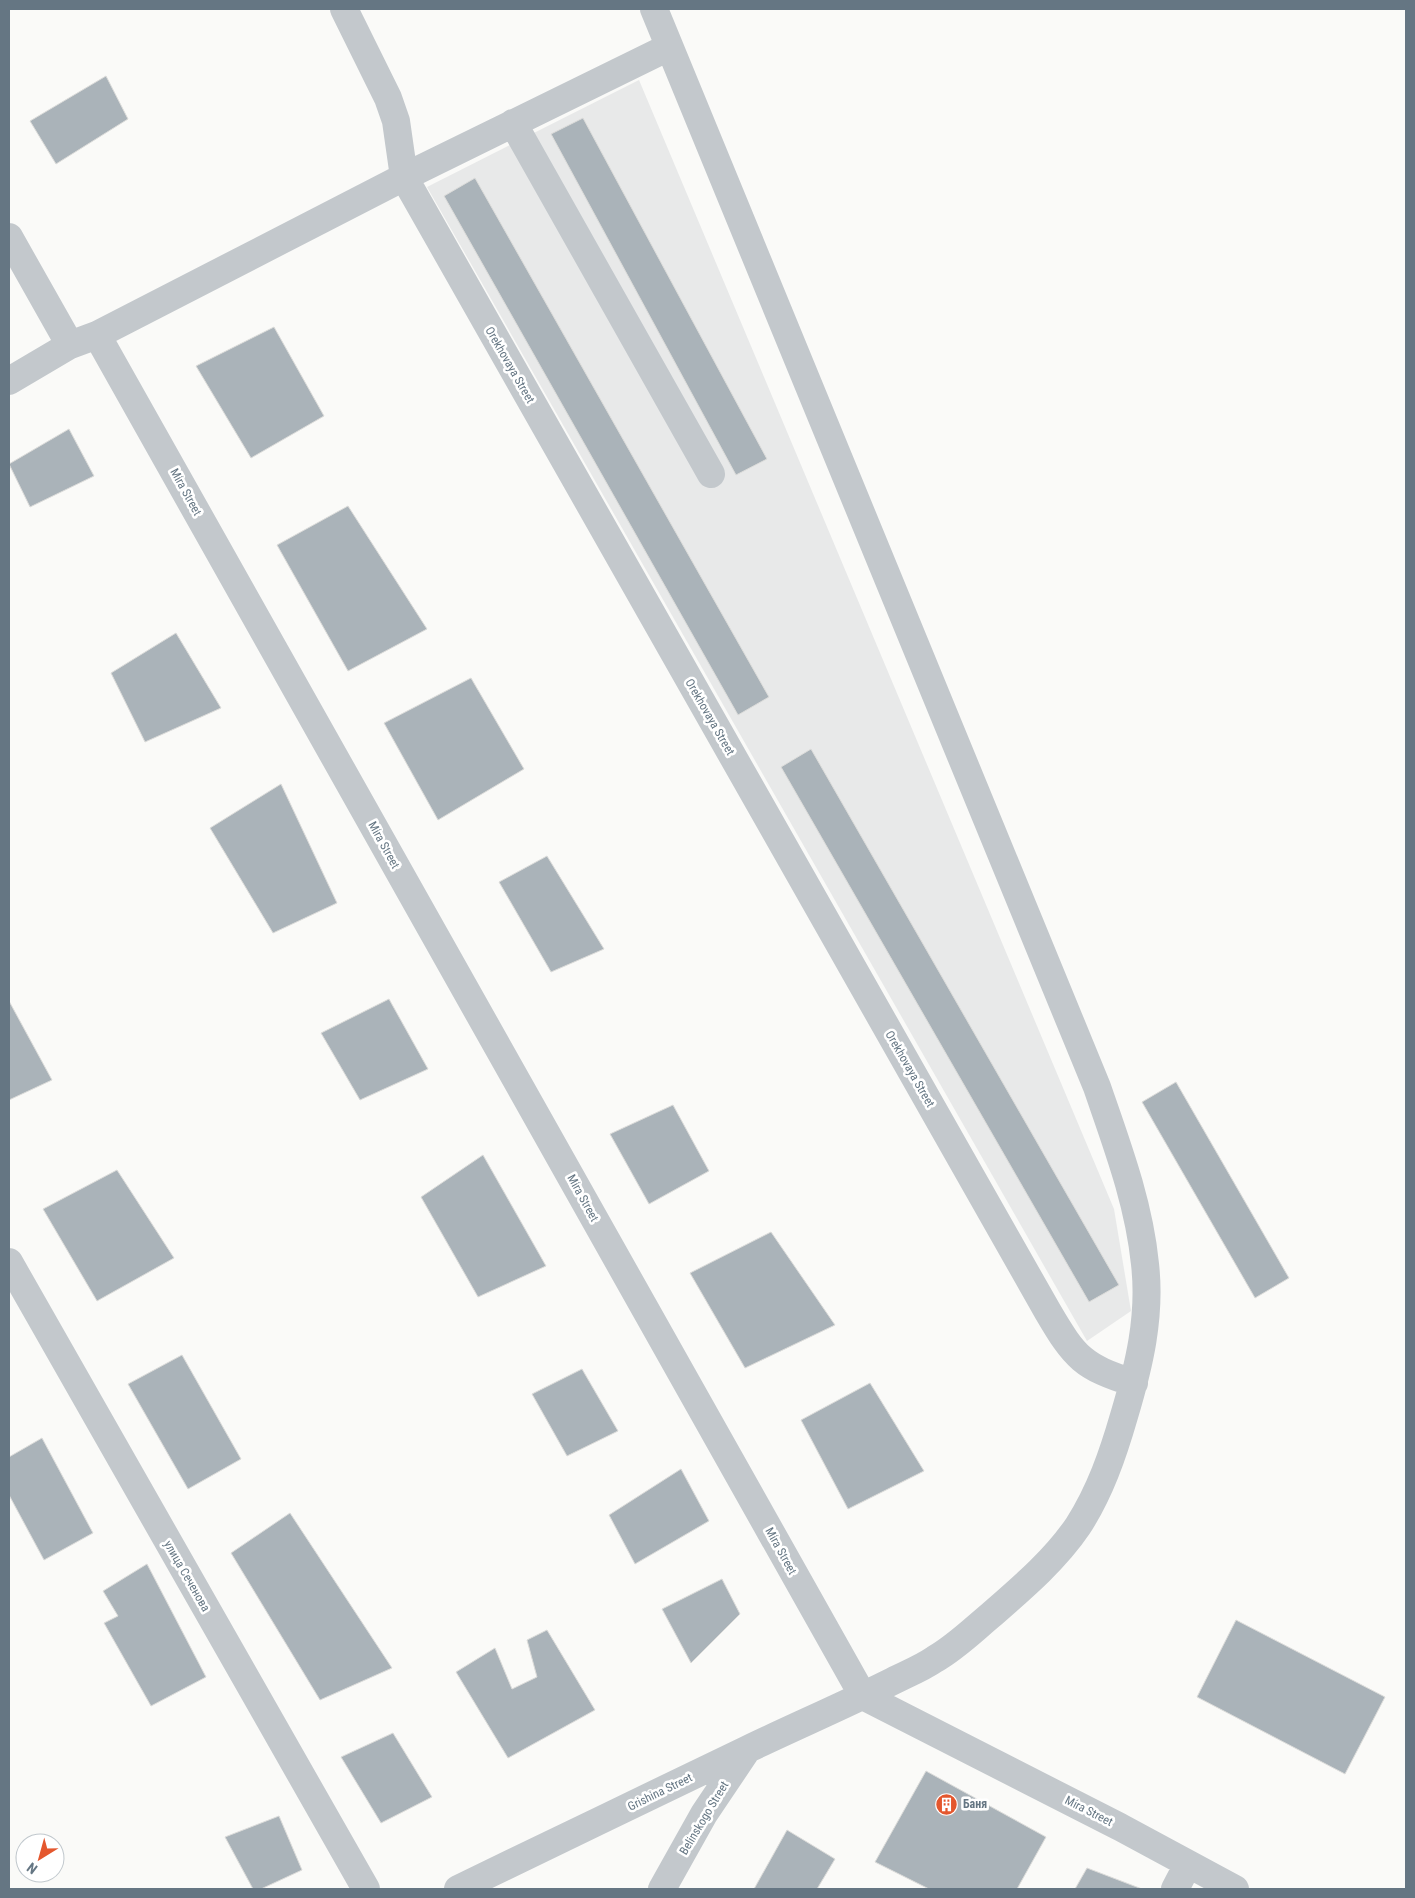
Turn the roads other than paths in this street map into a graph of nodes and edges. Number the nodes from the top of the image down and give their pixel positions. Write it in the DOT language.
graph roads {
  1 [pos="344,9"];
  2 [pos="654,9"];
  3 [pos="669,46"];
  4 [pos="513,123"];
  5 [pos="404,177"];
  6 [pos="9,237"];
  7 [pos="97,335"];
  8 [pos="70,345"];
  9 [pos="9,381"];
  10 [pos="711,474"];
  11 [pos="9,1262"];
  12 [pos="1134,1382"];
  13 [pos="863,1696"];
  14 [pos="748,1749"];
  15 [pos="1188,1864"];
  16 [pos="366,1889"];
  17 [pos="458,1889"];
  18 [pos="662,1889"];
  19 [pos="1175,1889"];
  20 [pos="1235,1889"];
  1 -- 5 [label="street, Orekhovaya Street"];
  2 -- 3 [label="street, Grishina Street"];
  3 -- 4 [label="street"];
  3 -- 12 [label="street, Grishina Street"];
  4 -- 5 [label="street"];
  4 -- 10 [label="street"];
  5 -- 7 [label="street"];
  5 -- 12 [label="street, Orekhovaya Street"];
  6 -- 8 [label="street"];
  7 -- 8 [label="street"];
  7 -- 13 [label="street, Mira Street"];
  8 -- 9 [label="street"];
  11 -- 16 [label="street, улица Сеченова"];
  12 -- 13 [label="street, Grishina Street"];
  13 -- 14 [label="street, Grishina Street"];
  13 -- 15 [label="street, Mira Street"];
  14 -- 17 [label="street, Grishina Street"];
  14 -- 18 [label="street, Belinskogo Street"];
  15 -- 19 [label="street"];
  15 -- 20 [label="street, Mira Street"];
}
